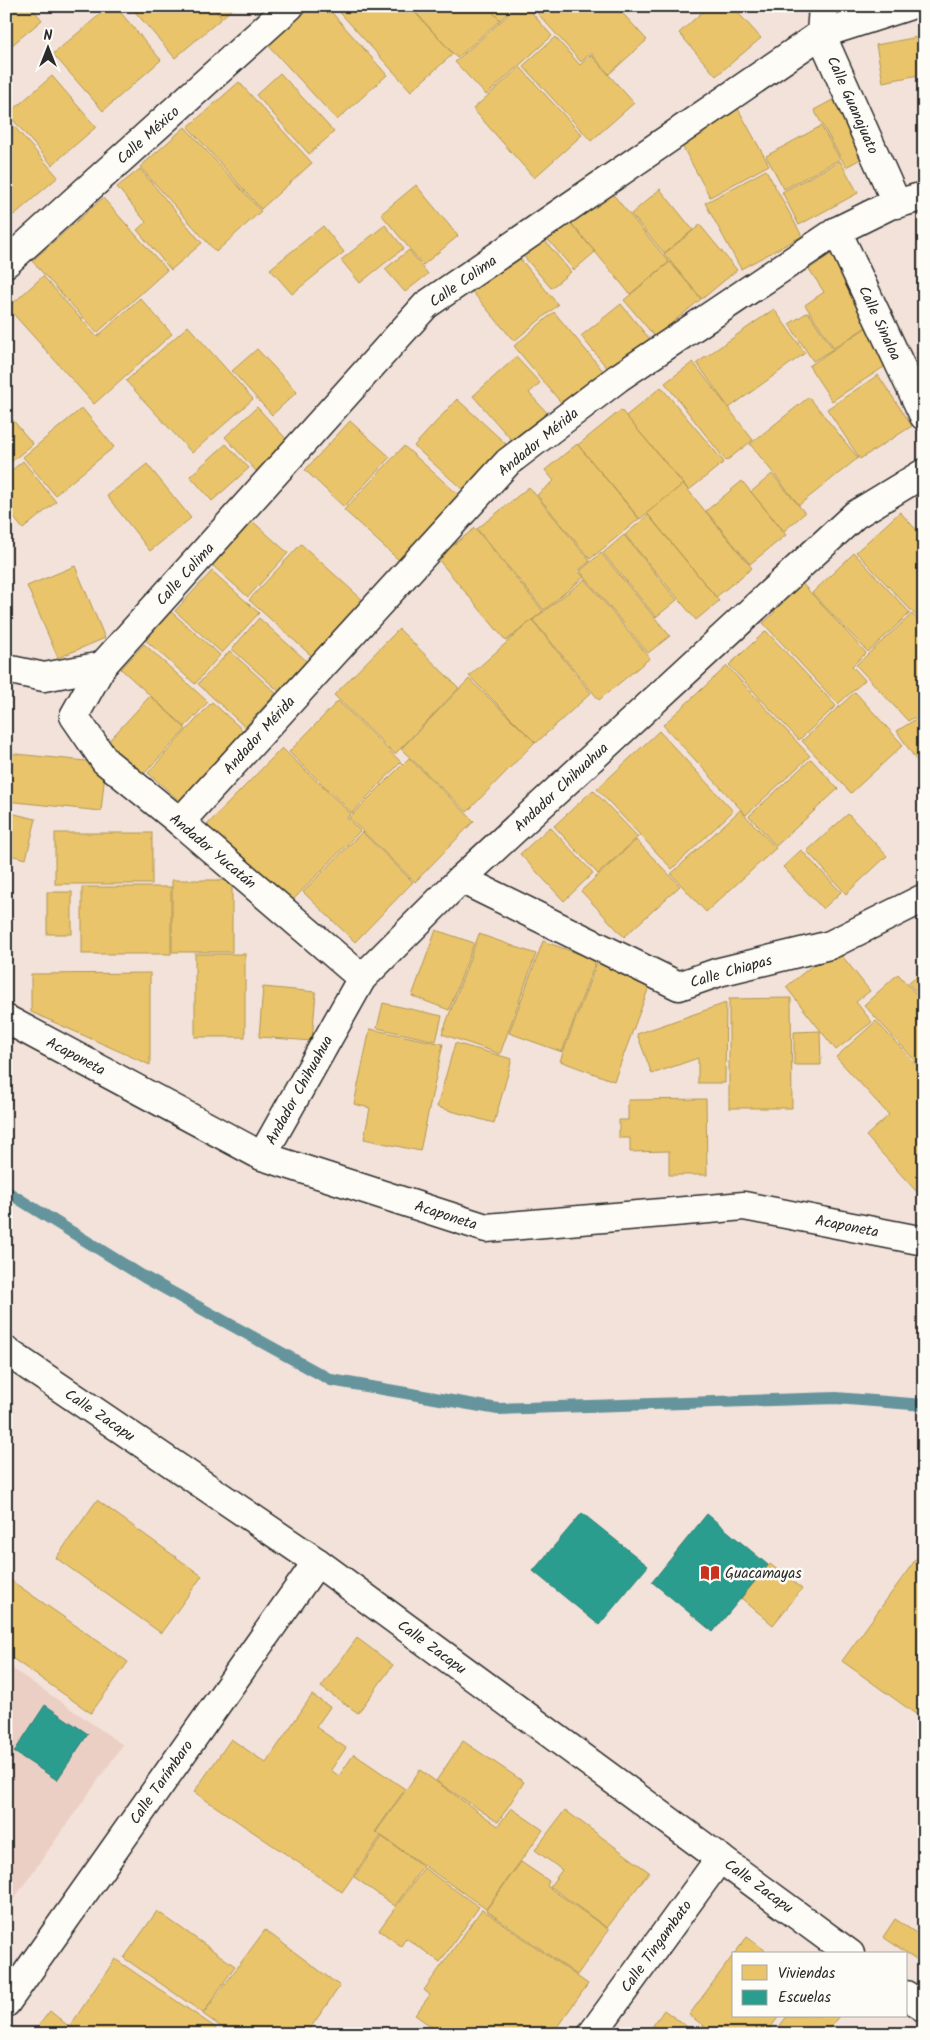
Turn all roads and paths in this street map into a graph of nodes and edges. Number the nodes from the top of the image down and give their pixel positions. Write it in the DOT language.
graph roads {
  1 [pos="290,6"];
  2 [pos="823,6"];
  3 [pos="908,6"];
  4 [pos="821,34"];
  5 [pos="924,196"];
  6 [pos="896,202"];
  7 [pos="837,231"];
  8 [pos="6,264"];
  9 [pos="924,416"];
  10 [pos="923,475"];
  11 [pos="102,666"];
  12 [pos="6,669"];
  13 [pos="74,716"];
  14 [pos="180,822"];
  15 [pos="461,879"];
  16 [pos="924,898"];
  17 [pos="362,978"];
  18 [pos="6,1019"];
  19 [pos="262,1156"];
  20 [pos="924,1241"];
  21 [pos="6,1351"];
  22 [pos="317,1562"];
  23 [pos="720,1858"];
  24 [pos="847,1952"];
  25 [pos="908,1996"];
  26 [pos="6,2003"];
  27 [pos="924,2008"];
  28 [pos="592,2034"];
  1 -- 8 [label="street, Calle México"];
  2 -- 4 [label="street, Calle Guanajuato"];
  3 -- 4 [label="street, Calle Colima"];
  4 -- 6 [label="street, Calle Guanajuato"];
  4 -- 11 [label="street, Calle Colima"];
  5 -- 6 [label="street, Andador Mérida"];
  6 -- 7 [label="street, Andador Mérida"];
  7 -- 9 [label="street, Calle Sinaloa"];
  7 -- 14 [label="street, Andador Mérida"];
  10 -- 15 [label="street, Andador Chihuahua"];
  11 -- 12 [label="street"];
  11 -- 13 [label="street, Calle Colima"];
  13 -- 14 [label="street, Andador Yucatán"];
  14 -- 17 [label="street, Andador Yucatán"];
  15 -- 16 [label="street, Calle Chiapas"];
  15 -- 17 [label="street, Andador Chihuahua"];
  17 -- 19 [label="street, Andador Chihuahua"];
  18 -- 19 [label="street, Acaponeta"];
  19 -- 20 [label="street, Acaponeta"];
  21 -- 22 [label="street, Calle Zacapu"];
  22 -- 23 [label="street, Calle Zacapu"];
  22 -- 26 [label="street, Calle Tarímbaro"];
  23 -- 24 [label="street, Calle Zacapu"];
  23 -- 28 [label="street, Calle Tingambato"];
  25 -- 27 [label="street"];
}
